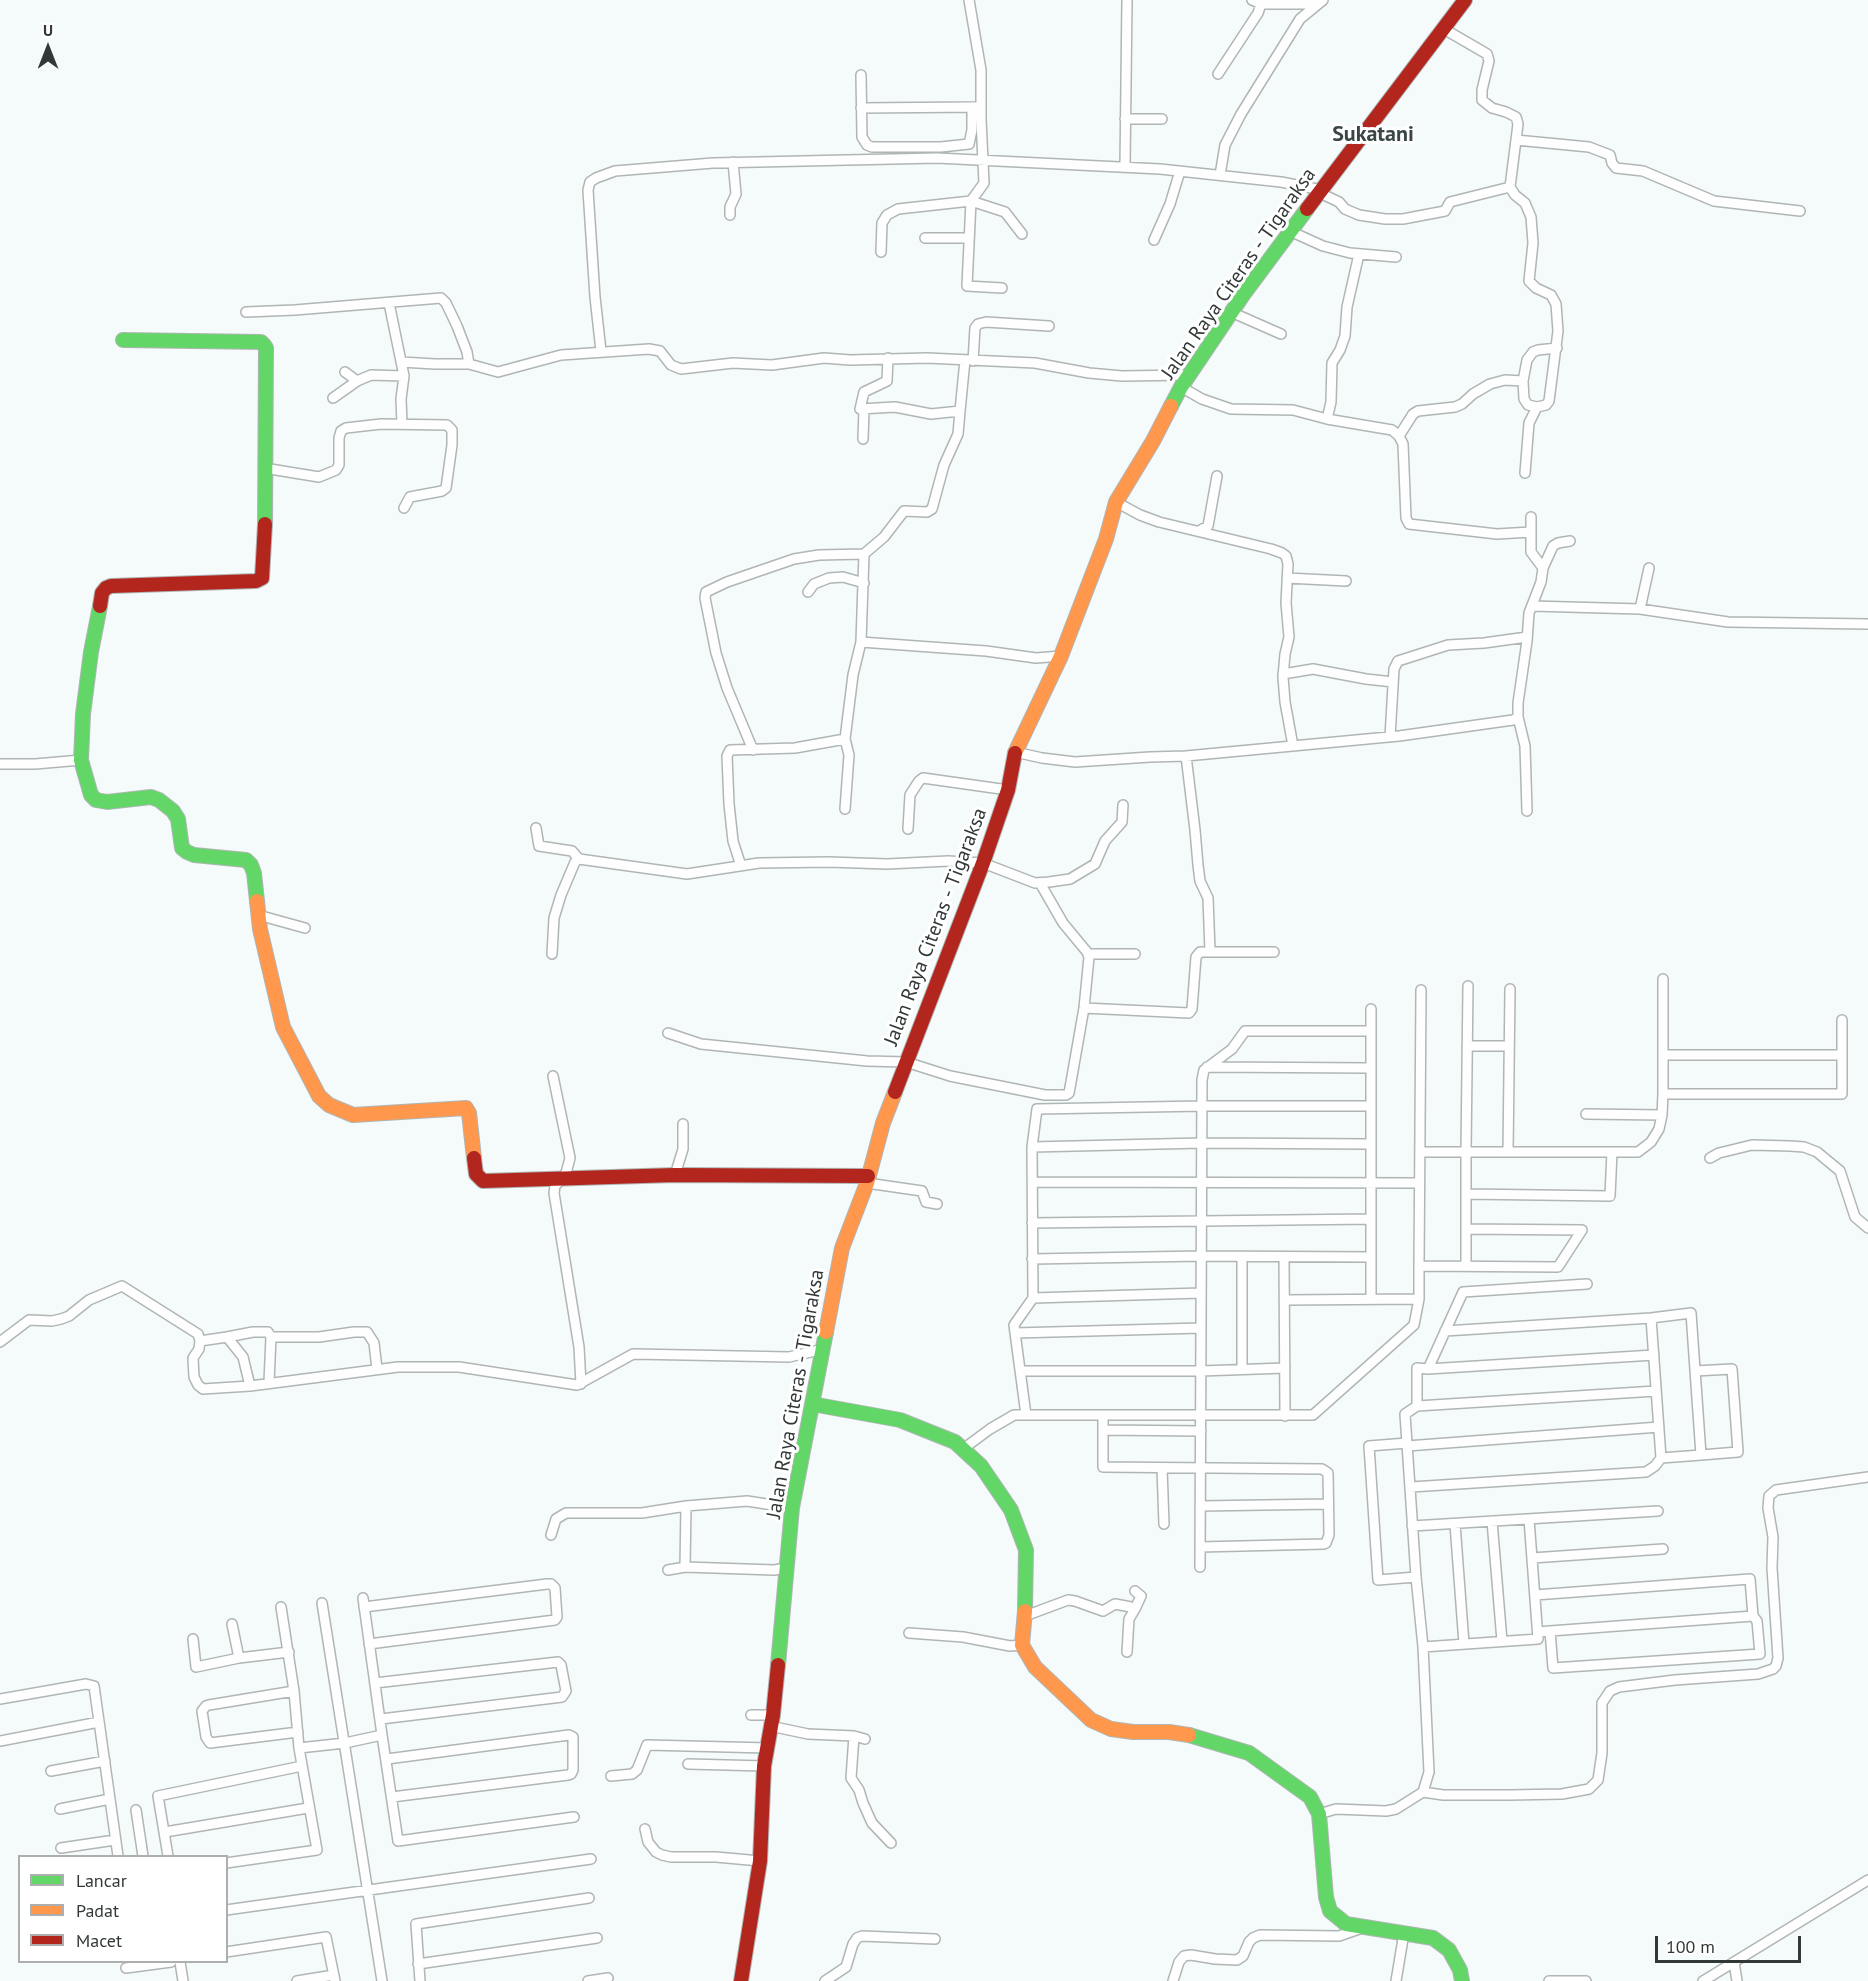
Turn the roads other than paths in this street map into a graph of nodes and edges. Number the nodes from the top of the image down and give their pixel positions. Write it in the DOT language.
graph roads {
  1 [pos="969,0"];
  2 [pos="1127,0"];
  3 [pos="1465,0"];
  4 [pos="1256,2"];
  5 [pos="1320,2"];
  6 [pos="1444,29"];
  7 [pos="1218,74"];
  8 [pos="861,75"];
  9 [pos="977,107"];
  10 [pos="861,108"];
  11 [pos="1125,119"];
  12 [pos="1162,119"];
  13 [pos="1516,140"];
  14 [pos="984,161"];
  15 [pos="733,162"];
  16 [pos="1125,166"];
  17 [pos="1180,171"];
  18 [pos="1220,175"];
  19 [pos="1510,187"];
  20 [pos="1321,192"];
  21 [pos="971,201"];
  22 [pos="1800,211"];
  23 [pos="730,215"];
  24 [pos="1292,232"];
  25 [pos="1022,234"];
  26 [pos="925,238"];
  27 [pos="968,238"];
  28 [pos="1154,240"];
  29 [pos="881,252"];
  30 [pos="1359,254"];
  31 [pos="1396,257"];
  32 [pos="1002,288"];
  33 [pos="389,303"];
  34 [pos="246,312"];
  35 [pos="1231,312"];
  36 [pos="1049,326"];
  37 [pos="1281,334"];
  38 [pos="123,340"];
  39 [pos="1557,348"];
  40 [pos="601,351"];
  41 [pos="888,358"];
  42 [pos="969,360"];
  43 [pos="401,362"];
  44 [pos="469,364"];
  45 [pos="345,372"];
  46 [pos="404,376"];
  47 [pos="357,381"];
  48 [pos="1185,381"];
  49 [pos="1523,381"];
  50 [pos="333,398"];
  51 [pos="1536,407"];
  52 [pos="864,409"];
  53 [pos="960,411"];
  54 [pos="1327,419"];
  55 [pos="402,424"];
  56 [pos="1399,436"];
  57 [pos="863,439"];
  58 [pos="264,468"];
  59 [pos="1525,473"];
  60 [pos="1217,476"];
  61 [pos="1116,502"];
  62 [pos="404,508"];
  63 [pos="1531,517"];
  64 [pos="1199,531"];
  65 [pos="1531,532"];
  66 [pos="1570,541"];
  67 [pos="864,554"];
  68 [pos="1543,568"];
  69 [pos="1649,568"];
  70 [pos="1287,578"];
  71 [pos="1346,580"];
  72 [pos="864,583"];
  73 [pos="808,592"];
  74 [pos="1532,606"];
  75 [pos="1640,609"];
  76 [pos="1868,624"];
  77 [pos="1527,637"];
  78 [pos="861,642"];
  79 [pos="1061,656"];
  80 [pos="1283,674"];
  81 [pos="1393,682"];
  82 [pos="1518,717"];
  83 [pos="1390,737"];
  84 [pos="845,740"];
  85 [pos="1293,746"];
  86 [pos="753,750"];
  87 [pos="1015,752"];
  88 [pos="1186,756"];
  89 [pos="81,760"];
  90 [pos="0,764"];
  91 [pos="1008,790"];
  92 [pos="1123,805"];
  93 [pos="845,809"];
  94 [pos="1527,811"];
  95 [pos="536,828"];
  96 [pos="908,829"];
  97 [pos="579,859"];
  98 [pos="983,863"];
  99 [pos="741,866"];
  100 [pos="1040,883"];
  101 [pos="258,915"];
  102 [pos="305,928"];
  103 [pos="1210,951"];
  104 [pos="1274,952"];
  105 [pos="552,954"];
  106 [pos="1088,954"];
  107 [pos="1135,954"];
  108 [pos="1663,979"];
  109 [pos="1468,986"];
  110 [pos="1510,988"];
  111 [pos="1421,990"];
  112 [pos="1084,1008"];
  113 [pos="1371,1009"];
  114 [pos="1842,1020"];
  115 [pos="1370,1031"];
  116 [pos="668,1033"];
  117 [pos="1467,1046"];
  118 [pos="1509,1046"];
  119 [pos="1663,1055"];
  120 [pos="1842,1055"];
  121 [pos="906,1062"];
  122 [pos="1207,1067"];
  123 [pos="1370,1068"];
  124 [pos="553,1076"];
  125 [pos="1663,1094"];
  126 [pos="1202,1106"];
  127 [pos="1370,1106"];
  128 [pos="1586,1114"];
  129 [pos="1662,1115"];
  130 [pos="682,1124"];
  131 [pos="1202,1143"];
  132 [pos="1370,1144"];
  133 [pos="1032,1147"];
  134 [pos="1420,1152"];
  135 [pos="1466,1152"];
  136 [pos="1508,1152"];
  137 [pos="1611,1152"];
  138 [pos="1710,1158"];
  139 [pos="675,1175"];
  140 [pos="559,1180"];
  141 [pos="867,1180"];
  142 [pos="1033,1182"];
  143 [pos="1202,1182"];
  144 [pos="1370,1183"];
  145 [pos="1418,1183"];
  146 [pos="1466,1194"];
  147 [pos="937,1204"];
  148 [pos="1370,1219"];
  149 [pos="1202,1220"];
  150 [pos="1032,1223"];
  151 [pos="1868,1228"];
  152 [pos="1467,1229"];
  153 [pos="1201,1256"];
  154 [pos="1242,1257"];
  155 [pos="1284,1257"];
  156 [pos="1370,1257"];
  157 [pos="1032,1259"];
  158 [pos="1419,1266"];
  159 [pos="1467,1266"];
  160 [pos="1587,1284"];
  161 [pos="1201,1293"];
  162 [pos="1033,1298"];
  163 [pos="1371,1299"];
  164 [pos="1419,1299"];
  165 [pos="1285,1300"];
  166 [pos="1652,1318"];
  167 [pos="1201,1328"];
  168 [pos="1445,1330"];
  169 [pos="1016,1333"];
  170 [pos="227,1337"];
  171 [pos="271,1337"];
  172 [pos="200,1341"];
  173 [pos="0,1342"];
  174 [pos="824,1348"];
  175 [pos="1654,1355"];
  176 [pos="1285,1368"];
  177 [pos="377,1369"];
  178 [pos="1428,1369"];
  179 [pos="1242,1370"];
  180 [pos="1021,1371"];
  181 [pos="1201,1371"];
  182 [pos="1695,1371"];
  183 [pos="270,1382"];
  184 [pos="581,1384"];
  185 [pos="250,1386"];
  186 [pos="1656,1391"];
  187 [pos="812,1404"];
  188 [pos="1417,1406"];
  189 [pos="1026,1414"];
  190 [pos="1103,1415"];
  191 [pos="1201,1416"];
  192 [pos="1285,1416"];
  193 [pos="1659,1427"];
  194 [pos="1103,1430"];
  195 [pos="1201,1431"];
  196 [pos="1407,1444"];
  197 [pos="963,1449"];
  198 [pos="1701,1455"];
  199 [pos="1661,1458"];
  200 [pos="1162,1468"];
  201 [pos="1201,1468"];
  202 [pos="1868,1477"];
  203 [pos="1411,1487"];
  204 [pos="1328,1504"];
  205 [pos="686,1506"];
  206 [pos="1200,1506"];
  207 [pos="792,1508"];
  208 [pos="1658,1511"];
  209 [pos="1529,1519"];
  210 [pos="1492,1521"];
  211 [pos="1164,1524"];
  212 [pos="1455,1524"];
  213 [pos="1412,1527"];
  214 [pos="551,1536"];
  215 [pos="1200,1547"];
  216 [pos="1663,1549"];
  217 [pos="1532,1558"];
  218 [pos="1200,1567"];
  219 [pos="685,1568"];
  220 [pos="787,1568"];
  221 [pos="668,1570"];
  222 [pos="1416,1577"];
  223 [pos="1135,1591"];
  224 [pos="1535,1595"];
  225 [pos="322,1603"];
  226 [pos="281,1607"];
  227 [pos="1135,1609"];
  228 [pos="1025,1616"];
  229 [pos="1753,1616"];
  230 [pos="232,1624"];
  231 [pos="1550,1631"];
  232 [pos="1538,1632"];
  233 [pos="909,1633"];
  234 [pos="193,1639"];
  235 [pos="1502,1641"];
  236 [pos="369,1644"];
  237 [pos="1464,1644"];
  238 [pos="1022,1645"];
  239 [pos="1423,1647"];
  240 [pos="289,1652"];
  241 [pos="1127,1652"];
  242 [pos="239,1658"];
  243 [pos="375,1683"];
  244 [pos="294,1690"];
  245 [pos="0,1699"];
  246 [pos="752,1715"];
  247 [pos="381,1719"];
  248 [pos="771,1720"];
  249 [pos="99,1722"];
  250 [pos="298,1732"];
  251 [pos="382,1735"];
  252 [pos="854,1736"];
  253 [pos="865,1739"];
  254 [pos="0,1741"];
  255 [pos="345,1743"];
  256 [pos="299,1748"];
  257 [pos="768,1749"];
  258 [pos="387,1759"];
  259 [pos="105,1761"];
  260 [pos="688,1764"];
  261 [pos="302,1766"];
  262 [pos="764,1766"];
  263 [pos="51,1771"];
  264 [pos="611,1776"];
  265 [pos="1423,1792"];
  266 [pos="392,1797"];
  267 [pos="110,1798"];
  268 [pos="308,1808"];
  269 [pos="60,1809"];
  270 [pos="136,1810"];
  271 [pos="1319,1814"];
  272 [pos="574,1817"];
  273 [pos="645,1829"];
  274 [pos="165,1832"];
  275 [pos="115,1840"];
  276 [pos="891,1843"];
  277 [pos="61,1848"];
  278 [pos="118,1855"];
  279 [pos="143,1855"];
  280 [pos="168,1855"];
  281 [pos="591,1859"];
  282 [pos="760,1861"];
  283 [pos="228,1863"];
  284 [pos="1868,1880"];
  285 [pos="368,1889"];
  286 [pos="589,1898"];
  287 [pos="228,1910"];
  288 [pos="1367,1927"];
  289 [pos="1404,1933"];
  290 [pos="597,1938"];
  291 [pos="935,1939"];
  292 [pos="228,1952"];
  293 [pos="1734,1962"];
  294 [pos="164,1963"];
  295 [pos="180,1963"];
  296 [pos="418,1964"];
  297 [pos="126,1968"];
  298 [pos="334,1978"];
  299 [pos="608,1978"];
  300 [pos="744,1980"];
  301 [pos="183,1981"];
  302 [pos="297,1981"];
  303 [pos="382,1981"];
  304 [pos="420,1981"];
  305 [pos="588,1981"];
  306 [pos="825,1981"];
  307 [pos="1173,1981"];
  308 [pos="1396,1981"];
  309 [pos="1462,1981"];
  310 [pos="1549,1981"];
  311 [pos="1586,1981"];
  312 [pos="1703,1981"];
  313 [pos="1737,1981"];
  1 -- 9 [label="street"];
  2 -- 11 [label="street"];
  3 -- 6 [label="street, Jalan Raya Citeras - Tigaraksa"];
  4 -- 5 [label="street"];
  4 -- 7 [label="street"];
  5 -- 18 [label="street"];
  6 -- 13 [label="street"];
  6 -- 20 [label="street, Jalan Raya Citeras - Tigaraksa"];
  8 -- 10 [label="street"];
  9 -- 10 [label="street"];
  9 -- 10 [label="street"];
  9 -- 14 [label="street"];
  11 -- 12 [label="street"];
  11 -- 16 [label="street"];
  13 -- 19 [label="street"];
  13 -- 22 [label="street"];
  14 -- 15 [label="street"];
  14 -- 16 [label="street"];
  14 -- 21 [label="street"];
  15 -- 23 [label="street"];
  15 -- 40 [label="street"];
  16 -- 17 [label="street"];
  17 -- 18 [label="street"];
  17 -- 28 [label="street"];
  18 -- 20 [label="street"];
  19 -- 20 [label="street"];
  19 -- 39 [label="street"];
  20 -- 24 [label="street, Jalan Raya Citeras - Tigaraksa"];
  21 -- 25 [label="street"];
  21 -- 27 [label="street"];
  21 -- 29 [label="street"];
  24 -- 30 [label="street"];
  24 -- 35 [label="street, Jalan Raya Citeras - Tigaraksa"];
  26 -- 27 [label="street"];
  27 -- 32 [label="street"];
  30 -- 31 [label="street"];
  30 -- 54 [label="street"];
  33 -- 34 [label="street"];
  33 -- 43 [label="street"];
  33 -- 44 [label="street"];
  35 -- 37 [label="street"];
  35 -- 48 [label="street, Jalan Raya Citeras - Tigaraksa"];
  36 -- 42 [label="street"];
  38 -- 58 [label="street"];
  39 -- 49 [label="street"];
  39 -- 51 [label="street"];
  40 -- 41 [label="street"];
  40 -- 44 [label="street"];
  41 -- 42 [label="street"];
  41 -- 52 [label="street"];
  42 -- 48 [label="street"];
  42 -- 53 [label="street"];
  43 -- 44 [label="street"];
  43 -- 46 [label="street"];
  45 -- 47 [label="street"];
  46 -- 47 [label="street"];
  46 -- 55 [label="street"];
  47 -- 50 [label="street"];
  48 -- 54 [label="street"];
  48 -- 61 [label="street, Jalan Raya Citeras - Tigaraksa"];
  49 -- 51 [label="street"];
  49 -- 56 [label="street"];
  51 -- 59 [label="street"];
  52 -- 53 [label="street"];
  52 -- 57 [label="street"];
  53 -- 67 [label="street"];
  54 -- 56 [label="street"];
  55 -- 58 [label="street"];
  55 -- 62 [label="street"];
  56 -- 65 [label="street"];
  58 -- 89 [label="street"];
  60 -- 64 [label="street"];
  61 -- 64 [label="street"];
  61 -- 79 [label="street, Jalan Raya Citeras - Tigaraksa"];
  63 -- 65 [label="street"];
  64 -- 70 [label="street"];
  65 -- 68 [label="street"];
  66 -- 68 [label="street"];
  67 -- 72 [label="street"];
  67 -- 86 [label="street"];
  68 -- 74 [label="street"];
  69 -- 75 [label="street"];
  70 -- 71 [label="street"];
  70 -- 80 [label="street"];
  72 -- 73 [label="street"];
  72 -- 78 [label="street"];
  74 -- 75 [label="street"];
  74 -- 77 [label="street"];
  75 -- 76 [label="street"];
  77 -- 81 [label="street"];
  77 -- 82 [label="street"];
  78 -- 79 [label="street"];
  78 -- 84 [label="street"];
  79 -- 87 [label="street, Jalan Raya Citeras - Tigaraksa"];
  80 -- 81 [label="street"];
  80 -- 85 [label="street"];
  81 -- 83 [label="street"];
  82 -- 83 [label="street"];
  82 -- 94 [label="street"];
  83 -- 85 [label="street"];
  84 -- 86 [label="street"];
  84 -- 93 [label="street"];
  85 -- 88 [label="street"];
  86 -- 99 [label="street"];
  87 -- 88 [label="street"];
  87 -- 91 [label="street, Jalan Raya Citeras - Tigaraksa"];
  88 -- 103 [label="street"];
  89 -- 90 [label="street"];
  89 -- 101 [label="street"];
  91 -- 96 [label="street"];
  91 -- 98 [label="street, Jalan Raya Citeras - Tigaraksa"];
  92 -- 100 [label="street"];
  95 -- 97 [label="street"];
  97 -- 99 [label="street"];
  97 -- 105 [label="street"];
  98 -- 99 [label="street"];
  98 -- 100 [label="street"];
  98 -- 121 [label="street, Jalan Raya Citeras - Tigaraksa"];
  100 -- 106 [label="street"];
  101 -- 102 [label="street"];
  101 -- 140 [label="street"];
  103 -- 104 [label="street"];
  103 -- 112 [label="street"];
  106 -- 107 [label="street"];
  106 -- 112 [label="street"];
  108 -- 119 [label="street"];
  109 -- 117 [label="street"];
  110 -- 118 [label="street"];
  111 -- 134 [label="street"];
  112 -- 121 [label="street"];
  113 -- 115 [label="street"];
  114 -- 120 [label="street"];
  115 -- 122 [label="street"];
  115 -- 123 [label="street"];
  116 -- 121 [label="street"];
  117 -- 118 [label="street"];
  117 -- 135 [label="street"];
  118 -- 136 [label="street"];
  119 -- 120 [label="street"];
  119 -- 125 [label="street"];
  120 -- 125 [label="street"];
  121 -- 141 [label="street, Jalan Raya Citeras - Tigaraksa"];
  122 -- 123 [label="street"];
  122 -- 126 [label="street"];
  123 -- 127 [label="street"];
  124 -- 140 [label="street"];
  125 -- 129 [label="street"];
  126 -- 127 [label="street"];
  126 -- 131 [label="street"];
  126 -- 133 [label="street"];
  127 -- 132 [label="street"];
  128 -- 129 [label="street"];
  129 -- 137 [label="street"];
  130 -- 139 [label="street"];
  131 -- 132 [label="street"];
  131 -- 133 [label="street"];
  131 -- 143 [label="street"];
  132 -- 144 [label="street"];
  133 -- 142 [label="street"];
  134 -- 135 [label="street"];
  134 -- 145 [label="street"];
  135 -- 136 [label="street"];
  135 -- 146 [label="street"];
  136 -- 137 [label="street"];
  137 -- 146 [label="street"];
  138 -- 151 [label="street"];
  139 -- 140 [label="street"];
  139 -- 141 [label="street"];
  140 -- 184 [label="street"];
  141 -- 147 [label="street"];
  141 -- 174 [label="street, Jalan Raya Citeras - Tigaraksa"];
  142 -- 143 [label="street"];
  142 -- 150 [label="street"];
  143 -- 144 [label="street"];
  143 -- 149 [label="street"];
  144 -- 145 [label="street"];
  144 -- 148 [label="street"];
  145 -- 158 [label="street"];
  146 -- 152 [label="street"];
  148 -- 149 [label="street"];
  148 -- 156 [label="street"];
  149 -- 150 [label="street"];
  149 -- 153 [label="street"];
  150 -- 157 [label="street"];
  152 -- 159 [label="street"];
  152 -- 159 [label="street"];
  153 -- 154 [label="street"];
  153 -- 157 [label="street"];
  153 -- 161 [label="street"];
  154 -- 155 [label="street"];
  154 -- 179 [label="street"];
  155 -- 156 [label="street"];
  155 -- 165 [label="street"];
  156 -- 163 [label="street"];
  157 -- 162 [label="street"];
  158 -- 159 [label="street"];
  158 -- 164 [label="street"];
  160 -- 168 [label="street"];
  161 -- 162 [label="street"];
  161 -- 167 [label="street"];
  162 -- 169 [label="street"];
  163 -- 164 [label="street"];
  163 -- 165 [label="street"];
  164 -- 192 [label="street"];
  165 -- 176 [label="street"];
  166 -- 168 [label="street"];
  166 -- 175 [label="street"];
  166 -- 182 [label="street"];
  167 -- 169 [label="street"];
  167 -- 181 [label="street"];
  168 -- 178 [label="street"];
  169 -- 180 [label="street"];
  170 -- 171 [label="street"];
  170 -- 172 [label="street"];
  170 -- 185 [label="street"];
  171 -- 177 [label="street"];
  171 -- 183 [label="street"];
  172 -- 173 [label="street"];
  172 -- 185 [label="street"];
  174 -- 184 [label="street"];
  174 -- 187 [label="street, Jalan Raya Citeras - Tigaraksa"];
  175 -- 178 [label="street"];
  175 -- 186 [label="street"];
  176 -- 179 [label="street"];
  176 -- 192 [label="street"];
  177 -- 183 [label="street"];
  177 -- 184 [label="street"];
  178 -- 188 [label="street"];
  179 -- 181 [label="street"];
  180 -- 181 [label="street"];
  180 -- 189 [label="street"];
  181 -- 191 [label="street"];
  182 -- 198 [label="street"];
  182 -- 198 [label="street"];
  183 -- 185 [label="street"];
  186 -- 188 [label="street"];
  186 -- 193 [label="street"];
  187 -- 197 [label="street"];
  187 -- 207 [label="street, Jalan Raya Citeras - Tigaraksa"];
  188 -- 196 [label="street"];
  189 -- 190 [label="street"];
  189 -- 197 [label="street"];
  190 -- 191 [label="street"];
  190 -- 194 [label="street"];
  191 -- 192 [label="street"];
  191 -- 195 [label="street"];
  193 -- 196 [label="street"];
  193 -- 199 [label="street"];
  194 -- 195 [label="street"];
  194 -- 200 [label="street"];
  195 -- 201 [label="street"];
  196 -- 203 [label="street"];
  196 -- 222 [label="street"];
  197 -- 228 [label="street"];
  198 -- 199 [label="street"];
  199 -- 203 [label="street"];
  200 -- 201 [label="street"];
  200 -- 211 [label="street"];
  201 -- 204 [label="street"];
  201 -- 206 [label="street"];
  202 -- 265 [label="street"];
  203 -- 213 [label="street"];
  204 -- 206 [label="street"];
  204 -- 215 [label="street"];
  205 -- 207 [label="street"];
  205 -- 214 [label="street"];
  205 -- 219 [label="street"];
  206 -- 215 [label="street"];
  207 -- 220 [label="street, Jalan Raya Citeras - Tigaraksa"];
  208 -- 209 [label="street"];
  209 -- 210 [label="street"];
  209 -- 217 [label="street"];
  210 -- 212 [label="street"];
  210 -- 235 [label="street"];
  212 -- 213 [label="street"];
  212 -- 237 [label="street"];
  213 -- 222 [label="street"];
  215 -- 218 [label="street"];
  216 -- 217 [label="street"];
  217 -- 224 [label="street"];
  219 -- 220 [label="street"];
  219 -- 221 [label="street"];
  220 -- 248 [label="street, Jalan Raya Citeras - Tigaraksa"];
  222 -- 239 [label="street"];
  223 -- 227 [label="street"];
  224 -- 229 [label="street"];
  224 -- 232 [label="street"];
  225 -- 255 [label="street"];
  226 -- 240 [label="street"];
  227 -- 228 [label="street"];
  227 -- 241 [label="street"];
  228 -- 238 [label="street"];
  229 -- 231 [label="street"];
  229 -- 231 [label="street"];
  230 -- 242 [label="street"];
  231 -- 232 [label="street"];
  232 -- 235 [label="street"];
  233 -- 238 [label="street"];
  234 -- 242 [label="street"];
  235 -- 237 [label="street"];
  236 -- 236 [label="street"];
  236 -- 243 [label="street"];
  237 -- 239 [label="street"];
  238 -- 271 [label="street"];
  239 -- 265 [label="street"];
  240 -- 242 [label="street"];
  240 -- 244 [label="street"];
  243 -- 247 [label="street"];
  243 -- 247 [label="street"];
  244 -- 250 [label="street"];
  244 -- 250 [label="street"];
  245 -- 249 [label="street"];
  246 -- 248 [label="street"];
  247 -- 251 [label="street"];
  248 -- 252 [label="street"];
  248 -- 257 [label="street, Jalan Raya Citeras - Tigaraksa"];
  249 -- 254 [label="street"];
  249 -- 259 [label="street"];
  250 -- 256 [label="street"];
  251 -- 255 [label="street"];
  251 -- 258 [label="street"];
  252 -- 253 [label="street"];
  252 -- 276 [label="street"];
  255 -- 256 [label="street"];
  255 -- 285 [label="street"];
  256 -- 261 [label="street"];
  257 -- 262 [label="street, Jalan Raya Citeras - Tigaraksa"];
  257 -- 264 [label="street"];
  258 -- 266 [label="street"];
  258 -- 266 [label="street"];
  259 -- 263 [label="street"];
  259 -- 267 [label="street"];
  260 -- 262 [label="street"];
  261 -- 268 [label="street"];
  261 -- 274 [label="street"];
  262 -- 282 [label="street, Jalan Raya Citeras - Tigaraksa"];
  265 -- 271 [label="street"];
  266 -- 272 [label="street"];
  267 -- 269 [label="street"];
  267 -- 275 [label="street"];
  268 -- 274 [label="street"];
  268 -- 283 [label="street"];
  270 -- 279 [label="street"];
  271 -- 288 [label="street"];
  273 -- 282 [label="street"];
  274 -- 280 [label="street"];
  275 -- 277 [label="street"];
  275 -- 278 [label="street"];
  281 -- 285 [label="street"];
  282 -- 300 [label="street, Jalan Raya Citeras - Tigaraksa"];
  284 -- 293 [label="street"];
  285 -- 287 [label="street"];
  285 -- 303 [label="street"];
  286 -- 296 [label="street"];
  288 -- 289 [label="street"];
  288 -- 307 [label="street"];
  289 -- 308 [label="street"];
  289 -- 309 [label="street"];
  290 -- 296 [label="street"];
  291 -- 306 [label="street"];
  292 -- 298 [label="street"];
  293 -- 312 [label="street"];
  293 -- 313 [label="street"];
  294 -- 297 [label="street"];
  295 -- 301 [label="street"];
  296 -- 304 [label="street"];
  298 -- 302 [label="street"];
  299 -- 305 [label="street"];
  310 -- 311 [label="street"];
}
